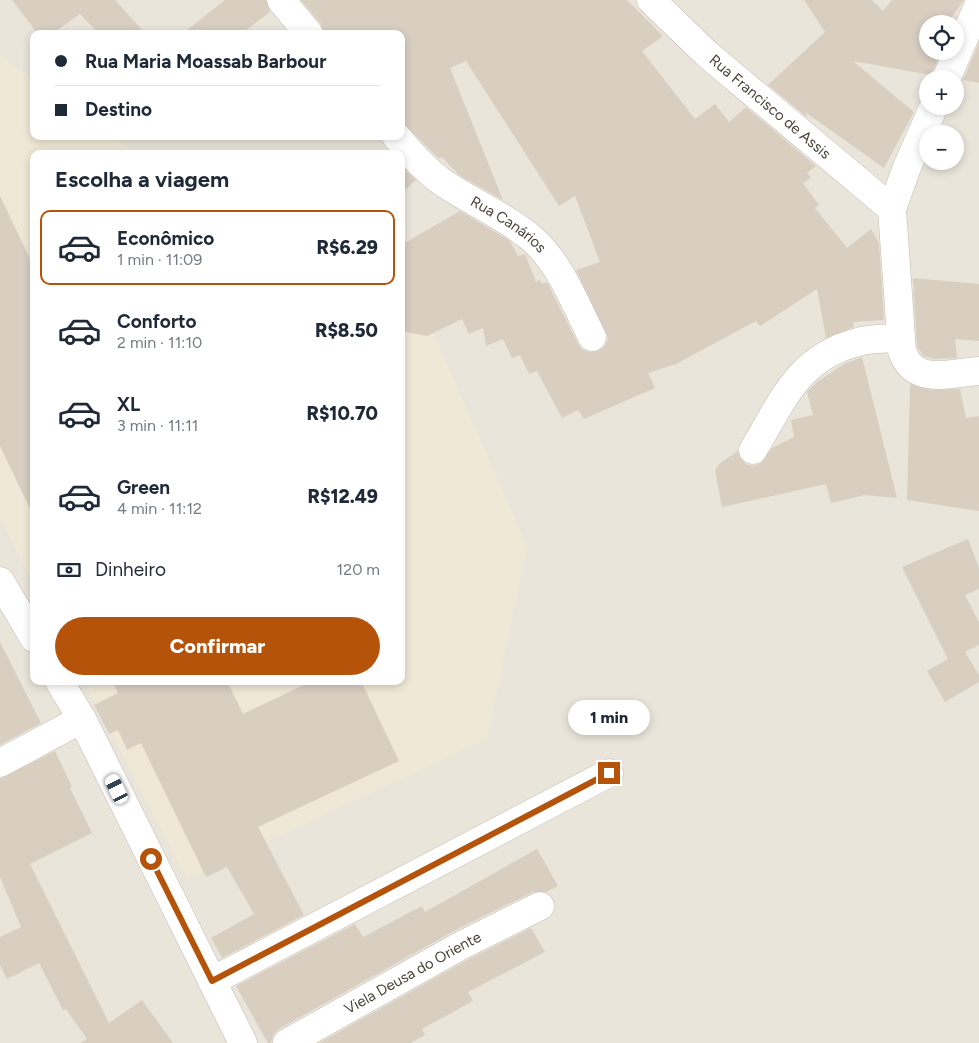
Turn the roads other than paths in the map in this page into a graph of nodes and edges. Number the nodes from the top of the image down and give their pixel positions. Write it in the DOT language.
graph roads {
  1 [pos="281,0"];
  2 [pos="651,0"];
  3 [pos="979,4"];
  4 [pos="306,30"];
  5 [pos="950,70"];
  6 [pos="930,115"];
  7 [pos="399,140"];
  8 [pos="892,209"];
  9 [pos="592,338"];
  10 [pos="900,338"];
  11 [pos="979,371"];
  12 [pos="753,450"];
  13 [pos="0,581"];
  14 [pos="30,631"];
  15 [pos="62,685"];
  16 [pos="82,719"];
  17 [pos="0,763"];
  18 [pos="609,773"];
  19 [pos="540,906"];
  20 [pos="212,981"];
  21 [pos="243,1043"];
  22 [pos="287,1043"];
  1 -- 4 [label="street"];
  2 -- 8 [label="street, Rua Francisco de Assis"];
  3 -- 5 [label="street"];
  6 -- 8 [label="street"];
  7 -- 9 [label="street, Rua Canários"];
  8 -- 10 [label="street"];
  10 -- 11 [label="street"];
  10 -- 12 [label="street"];
  13 -- 14 [label="street"];
  15 -- 16 [label="street"];
  16 -- 17 [label="street"];
  16 -- 20 [label="street"];
  18 -- 20 [label="street"];
  19 -- 22 [label="street, Viela Deusa do Oriente"];
  20 -- 21 [label="street"];
}
